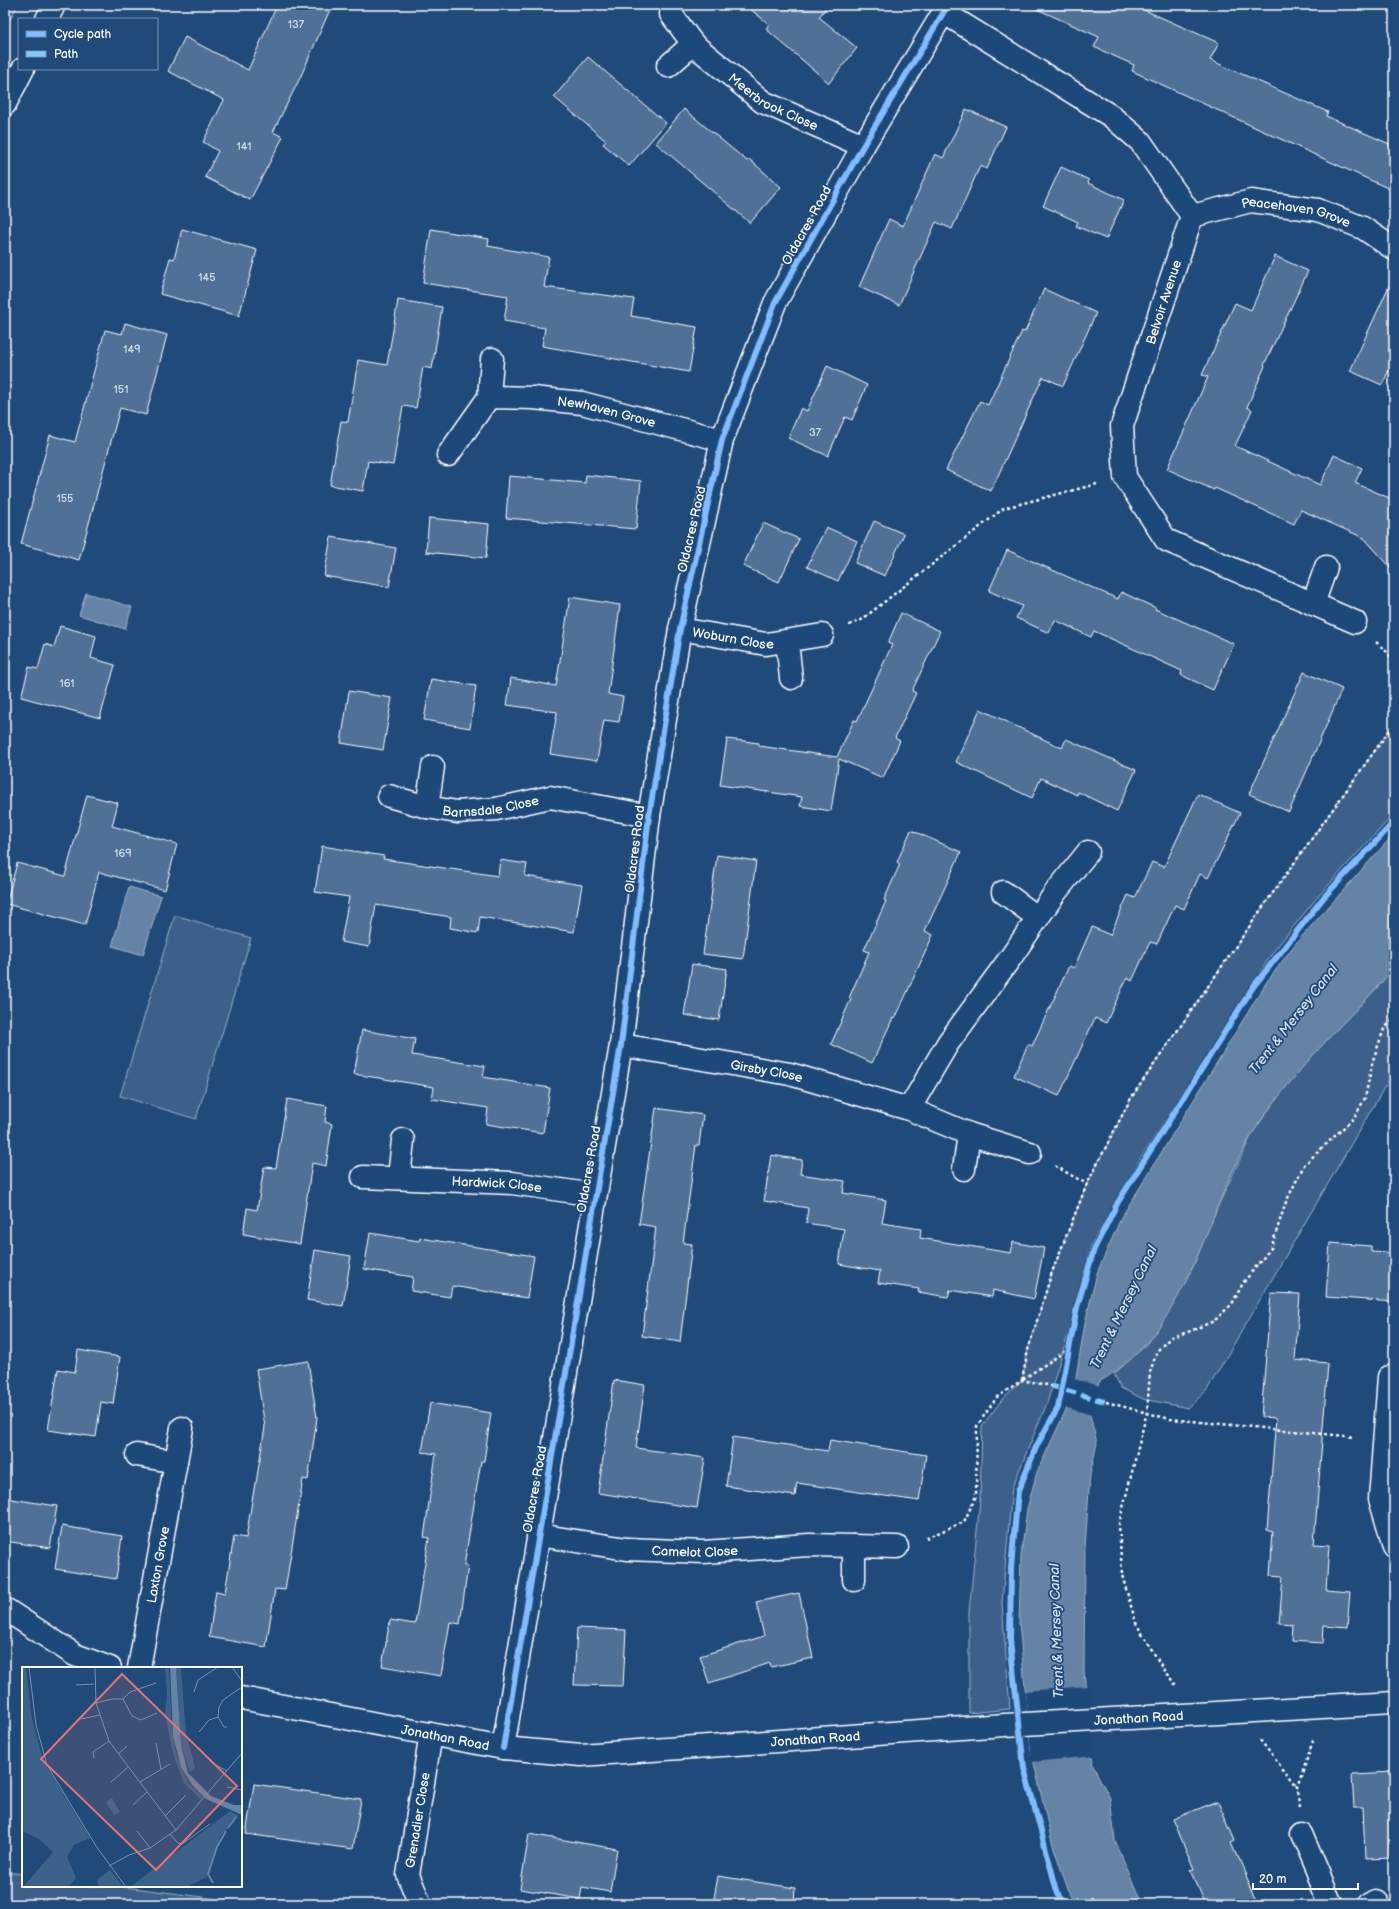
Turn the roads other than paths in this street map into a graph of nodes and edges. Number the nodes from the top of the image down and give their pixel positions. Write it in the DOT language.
graph roads {
  1 [pos="54,5"];
  2 [pos="945,8"];
  3 [pos="671,14"];
  4 [pos="48,18"];
  5 [pos="693,44"];
  6 [pos="668,66"];
  7 [pos="22,70"];
  8 [pos="5,104"];
  9 [pos="863,146"];
  10 [pos="1192,216"];
  11 [pos="1394,249"];
  12 [pos="492,359"];
  13 [pos="489,397"];
  14 [pos="722,440"];
  15 [pos="448,455"];
  16 [pos="1326,567"];
  17 [pos="1313,604"];
  18 [pos="1355,622"];
  19 [pos="680,629"];
  20 [pos="822,635"];
  21 [pos="787,641"];
  22 [pos="791,678"];
  23 [pos="433,767"];
  24 [pos="389,796"];
  25 [pos="427,807"];
  26 [pos="649,816"];
  27 [pos="1088,852"];
  28 [pos="1003,892"];
  29 [pos="1037,917"];
  30 [pos="621,1045"];
  31 [pos="909,1109"];
  32 [pos="969,1134"];
  33 [pos="403,1140"];
  34 [pos="1030,1153"];
  35 [pos="964,1169"];
  36 [pos="363,1178"];
  37 [pos="399,1178"];
  38 [pos="595,1195"];
  39 [pos="1389,1377"];
  40 [pos="1391,1413"];
  41 [pos="182,1428"];
  42 [pos="137,1455"];
  43 [pos="176,1462"];
  44 [pos="538,1536"];
  45 [pos="854,1546"];
  46 [pos="1394,1546"];
  47 [pos="897,1547"];
  48 [pos="854,1580"];
  49 [pos="5,1609"];
  50 [pos="107,1667"];
  51 [pos="139,1667"];
  52 [pos="242,1698"];
  53 [pos="1394,1703"];
  54 [pos="431,1734"];
  55 [pos="503,1748"];
  56 [pos="1302,1834"];
  57 [pos="420,1904"];
  58 [pos="1331,1904"];
  1 -- 4 [label="street"];
  2 -- 9 [label="street, Oldacres Road"];
  2 -- 10 [label="street"];
  3 -- 5 [label="street, Meerbrook Close"];
  5 -- 6 [label="street"];
  5 -- 9 [label="street, Meerbrook Close"];
  7 -- 8 [label="street"];
  9 -- 14 [label="street, Oldacres Road"];
  10 -- 11 [label="street, Peacehaven Grove"];
  10 -- 17 [label="street, Belvoir Avenue"];
  12 -- 13 [label="street"];
  13 -- 14 [label="street, Newhaven Grove"];
  13 -- 15 [label="street"];
  14 -- 19 [label="street, Oldacres Road"];
  16 -- 17 [label="street"];
  17 -- 18 [label="street, Belvoir Avenue"];
  19 -- 21 [label="street, Woburn Close"];
  19 -- 26 [label="street, Oldacres Road"];
  20 -- 21 [label="street, Woburn Close"];
  21 -- 22 [label="street, Woburn Close"];
  23 -- 25 [label="street, Barnsdale Close"];
  24 -- 25 [label="street, Barnsdale Close"];
  25 -- 26 [label="street, Barnsdale Close"];
  26 -- 30 [label="street, Oldacres Road"];
  27 -- 29 [label="street"];
  28 -- 29 [label="street"];
  29 -- 31 [label="street"];
  30 -- 31 [label="street, Girsby Close"];
  30 -- 38 [label="street, Oldacres Road"];
  31 -- 32 [label="street, Girsby Close"];
  32 -- 34 [label="street, Girsby Close"];
  32 -- 35 [label="street"];
  33 -- 37 [label="street"];
  36 -- 37 [label="street, Hardwick Close"];
  37 -- 38 [label="street, Hardwick Close"];
  38 -- 44 [label="street, Oldacres Road"];
  39 -- 40 [label="street"];
  40 -- 46 [label="street"];
  41 -- 43 [label="street, Laxton Grove"];
  42 -- 43 [label="street"];
  43 -- 51 [label="street, Laxton Grove"];
  44 -- 45 [label="street, Camelot Close"];
  44 -- 55 [label="street, Oldacres Road"];
  45 -- 47 [label="street, Camelot Close"];
  45 -- 48 [label="street"];
  49 -- 50 [label="street"];
  52 -- 54 [label="street, Jonathan Road"];
  53 -- 55 [label="street, Jonathan Road"];
  54 -- 55 [label="street, Jonathan Road"];
  54 -- 57 [label="street, Grenadier Close"];
  56 -- 58 [label="street"];
}
